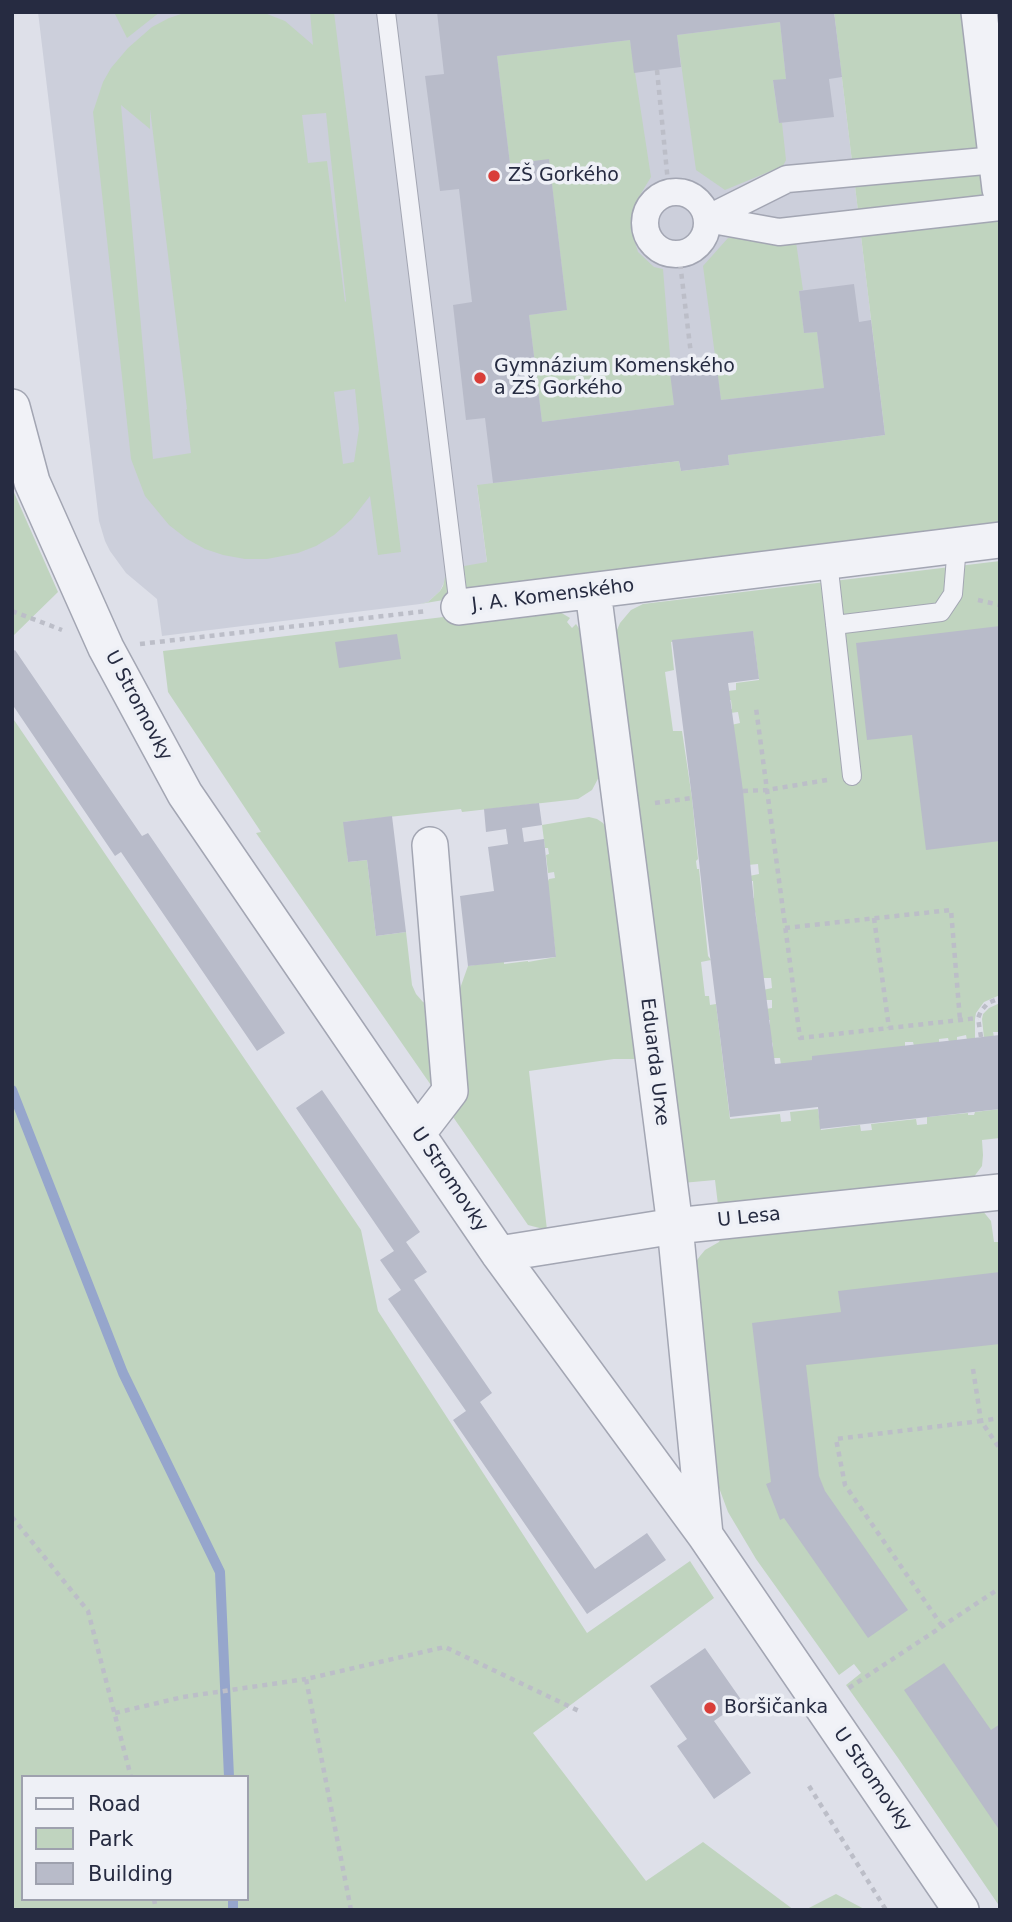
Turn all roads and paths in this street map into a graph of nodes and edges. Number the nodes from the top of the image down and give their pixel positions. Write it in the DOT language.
graph roads {
  1 [pos="386,12"];
  2 [pos="979,12"];
  3 [pos="657,70"];
  4 [pos="998,175"];
  5 [pos="669,193"];
  6 [pos="1000,208"];
  7 [pos="707,219"];
  8 [pos="678,254"];
  9 [pos="692,370"];
  10 [pos="12,408"];
  11 [pos="1000,540"];
  12 [pos="957,545"];
  13 [pos="828,561"];
  14 [pos="593,590"];
  15 [pos="459,607"];
  16 [pos="835,625"];
  17 [pos="106,648"];
  18 [pos="756,708"];
  19 [pos="852,776"];
  20 [pos="767,790"];
  21 [pos="743,791"];
  22 [pos="430,845"];
  23 [pos="874,918"];
  24 [pos="785,928"];
  25 [pos="1000,998"];
  26 [pos="978,1018"];
  27 [pos="960,1020"];
  28 [pos="889,1028"];
  29 [pos="981,1037"];
  30 [pos="417,1134"];
  31 [pos="1000,1192"];
  32 [pos="675,1226"];
  33 [pos="499,1254"];
  34 [pos="972,1369"];
  35 [pos="1000,1418"];
  36 [pos="981,1421"];
  37 [pos="1000,1449"];
  38 [pos="12,1517"];
  39 [pos="705,1535"];
  40 [pos="1000,1588"];
  41 [pos="942,1626"];
  42 [pos="306,1679"];
  43 [pos="841,1693"];
  44 [pos="581,1712"];
  45 [pos="115,1713"];
  46 [pos="130,1775"];
  47 [pos="809,1786"];
  48 [pos="351,1910"];
  49 [pos="886,1910"];
  50 [pos="961,1910"];
  1 -- 15 [label="lane"];
  2 -- 4 [label="street"];
  3 -- 5 [label="path"];
  4 -- 7 [label="street"];
  5 -- 7 [label="street"];
  5 -- 8 [label="street"];
  6 -- 7 [label="street"];
  7 -- 8 [label="street"];
  8 -- 9 [label="path"];
  10 -- 17 [label="street, U Stromovky"];
  11 -- 12 [label="street, J. A. Komenského"];
  12 -- 13 [label="street, J. A. Komenského"];
  12 -- 16 [label="lane"];
  13 -- 14 [label="street, J. A. Komenského"];
  13 -- 16 [label="lane"];
  14 -- 15 [label="street, J. A. Komenského"];
  14 -- 32 [label="street, Eduarda Urxe"];
  15 -- 17 [label="path, J. A. Komenského"];
  16 -- 19 [label="lane"];
  17 -- 30 [label="street, U Stromovky"];
  18 -- 20 [label="path"];
  19 -- 20 [label="path"];
  20 -- 21 [label="path"];
  20 -- 24 [label="path"];
  22 -- 30 [label="street"];
  23 -- 24 [label="path"];
  23 -- 27 [label="path"];
  23 -- 28 [label="path"];
  24 -- 28 [label="path"];
  25 -- 26 [label="path"];
  26 -- 27 [label="path"];
  26 -- 29 [label="path"];
  27 -- 28 [label="path"];
  30 -- 33 [label="street, U Stromovky"];
  31 -- 32 [label="street, U Lesa"];
  32 -- 33 [label="street, U Lesa"];
  32 -- 39 [label="street, Eduarda Urxe"];
  33 -- 39 [label="street, U Stromovky"];
  34 -- 36 [label="path"];
  35 -- 36 [label="path"];
  36 -- 37 [label="path"];
  36 -- 41 [label="path"];
  38 -- 45 [label="path"];
  39 -- 50 [label="street, U Stromovky"];
  40 -- 41 [label="path"];
  41 -- 43 [label="path"];
  42 -- 44 [label="path"];
  42 -- 45 [label="path"];
  42 -- 48 [label="path"];
  45 -- 46 [label="path"];
  47 -- 49 [label="path"];
}
